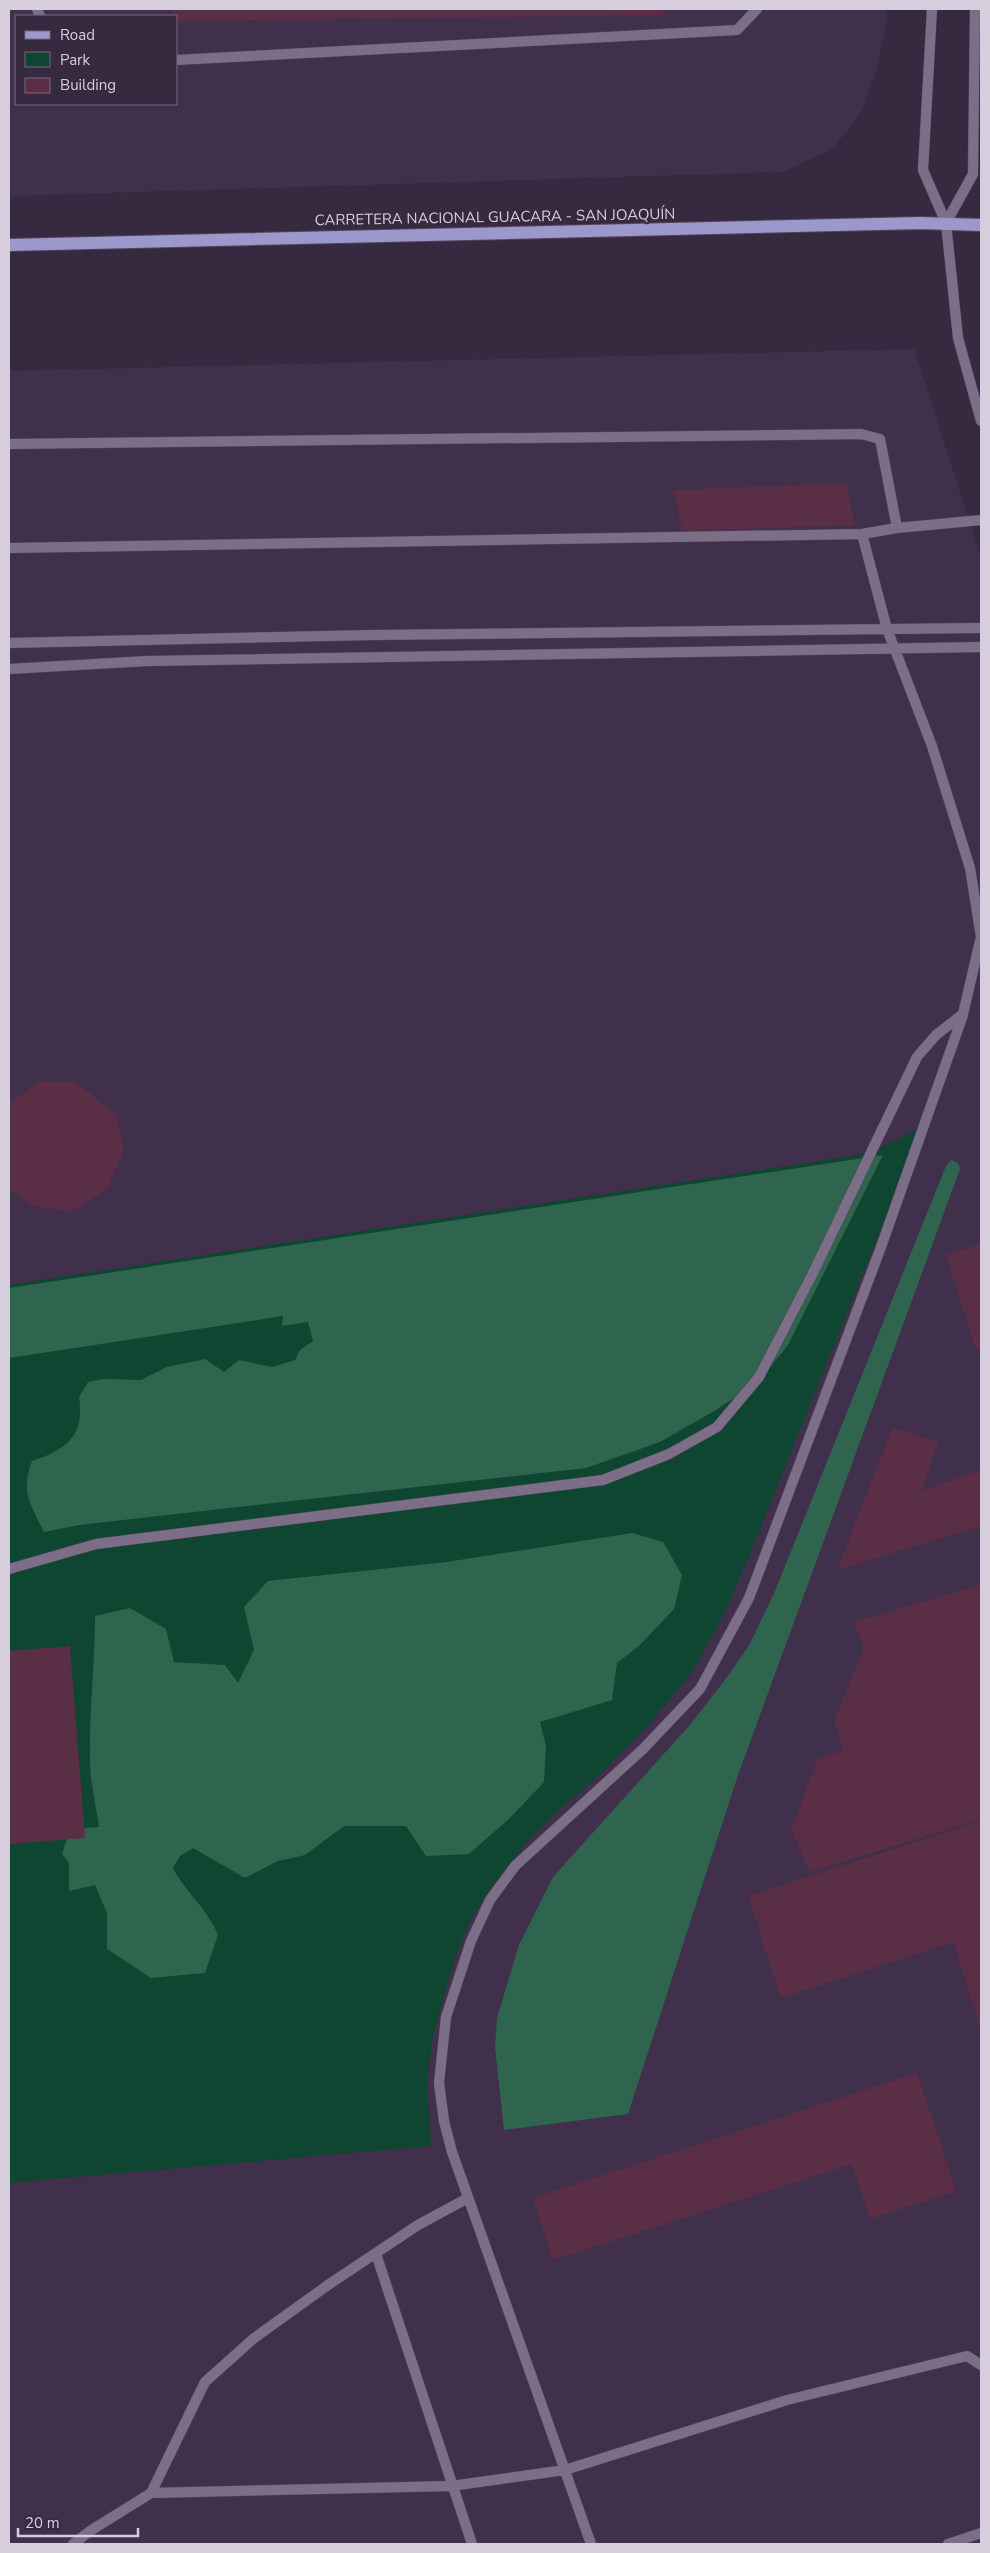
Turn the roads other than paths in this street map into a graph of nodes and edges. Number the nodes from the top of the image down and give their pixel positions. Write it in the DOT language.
graph roads {
  1 [pos="757,9"];
  2 [pos="932,9"];
  3 [pos="975,9"];
  4 [pos="178,60"];
  5 [pos="946,223"];
  6 [pos="981,225"];
  7 [pos="9,245"];
  8 [pos="981,421"];
  9 [pos="9,444"];
  10 [pos="981,520"];
  11 [pos="897,528"];
  12 [pos="862,534"];
  13 [pos="9,548"];
  14 [pos="981,628"];
  15 [pos="888,630"];
  16 [pos="9,643"];
  17 [pos="981,647"];
  18 [pos="896,650"];
  19 [pos="9,669"];
  20 [pos="963,1014"];
  21 [pos="9,1569"];
  22 [pos="468,2198"];
  23 [pos="376,2254"];
  24 [pos="981,2365"];
  25 [pos="564,2470"];
  26 [pos="451,2486"];
  27 [pos="151,2493"];
  28 [pos="981,2533"];
  29 [pos="73,2544"];
  30 [pos="472,2544"];
  31 [pos="591,2544"];
  32 [pos="948,2544"];
  1 -- 4 [label="street"];
  2 -- 5 [label="street"];
  3 -- 5 [label="street"];
  5 -- 6 [label="main road, CARRETERA NACIONAL GUACARA - SAN JOAQUÍN"];
  5 -- 7 [label="main road, CARRETERA NACIONAL GUACARA - SAN JOAQUÍN"];
  5 -- 8 [label="street"];
  9 -- 11 [label="street"];
  10 -- 11 [label="street"];
  11 -- 12 [label="street"];
  12 -- 13 [label="street"];
  12 -- 15 [label="street"];
  14 -- 15 [label="street"];
  15 -- 16 [label="street"];
  15 -- 18 [label="street"];
  17 -- 18 [label="street"];
  18 -- 19 [label="street"];
  18 -- 20 [label="street"];
  20 -- 21 [label="street"];
  20 -- 22 [label="street"];
  22 -- 23 [label="street"];
  22 -- 25 [label="street"];
  23 -- 26 [label="street"];
  23 -- 27 [label="street"];
  24 -- 25 [label="street"];
  25 -- 26 [label="street"];
  25 -- 31 [label="street"];
  26 -- 27 [label="street"];
  26 -- 30 [label="street"];
  27 -- 29 [label="street"];
  28 -- 32 [label="street"];
}
